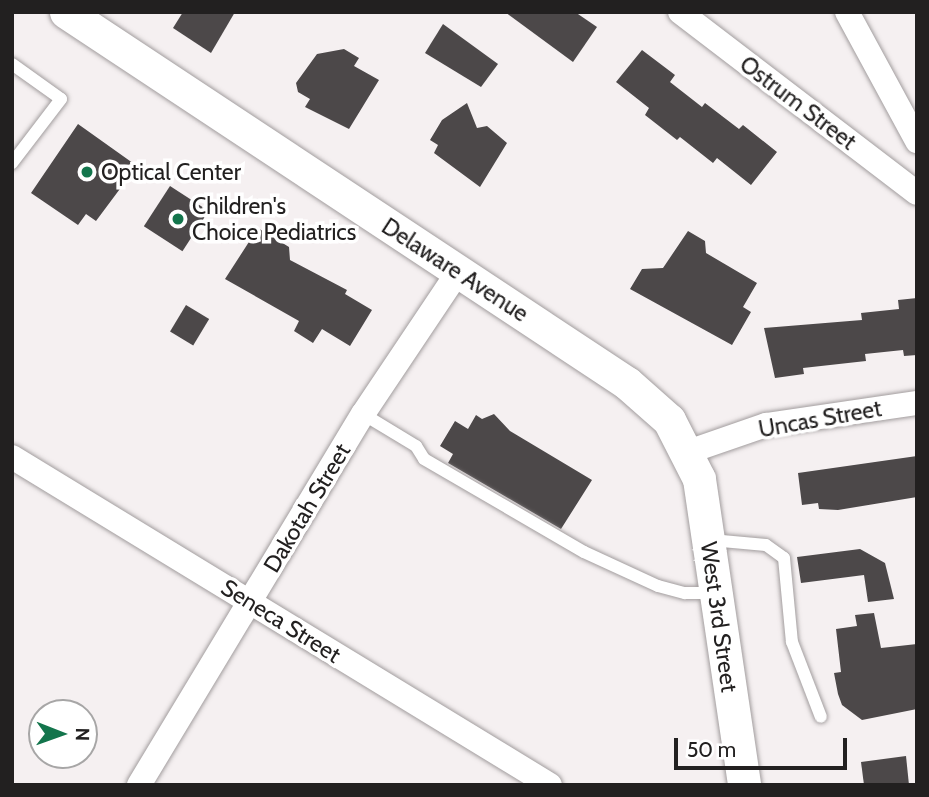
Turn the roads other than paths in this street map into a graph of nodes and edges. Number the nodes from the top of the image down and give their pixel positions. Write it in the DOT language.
graph roads {
  1 [pos="66,12"];
  2 [pos="680,12"];
  3 [pos="847,12"];
  4 [pos="12,64"];
  5 [pos="917,141"];
  6 [pos="12,163"];
  7 [pos="917,193"];
  8 [pos="458,272"];
  9 [pos="917,403"];
  10 [pos="363,414"];
  11 [pos="685,453"];
  12 [pos="12,457"];
  13 [pos="708,540"];
  14 [pos="715,593"];
  15 [pos="250,602"];
  16 [pos="821,717"];
  17 [pos="139,785"];
  18 [pos="550,785"];
  19 [pos="744,785"];
  1 -- 8 [label="main road, Delaware Avenue"];
  2 -- 7 [label="street, Ostrum Street"];
  3 -- 5 [label="street"];
  4 -- 6 [label="lane"];
  8 -- 10 [label="street, Dakotah Street"];
  8 -- 11 [label="main road, Delaware Avenue"];
  9 -- 11 [label="street, Uncas Street"];
  10 -- 14 [label="lane"];
  10 -- 15 [label="street, Dakotah Street"];
  11 -- 13 [label="main road, West 3rd Street"];
  12 -- 15 [label="street, Seneca Street"];
  13 -- 14 [label="main road, West 3rd Street"];
  13 -- 16 [label="lane"];
  14 -- 19 [label="main road, West 3rd Street"];
  15 -- 17 [label="street, Dakotah Street"];
  15 -- 18 [label="street, Seneca Street"];
}
